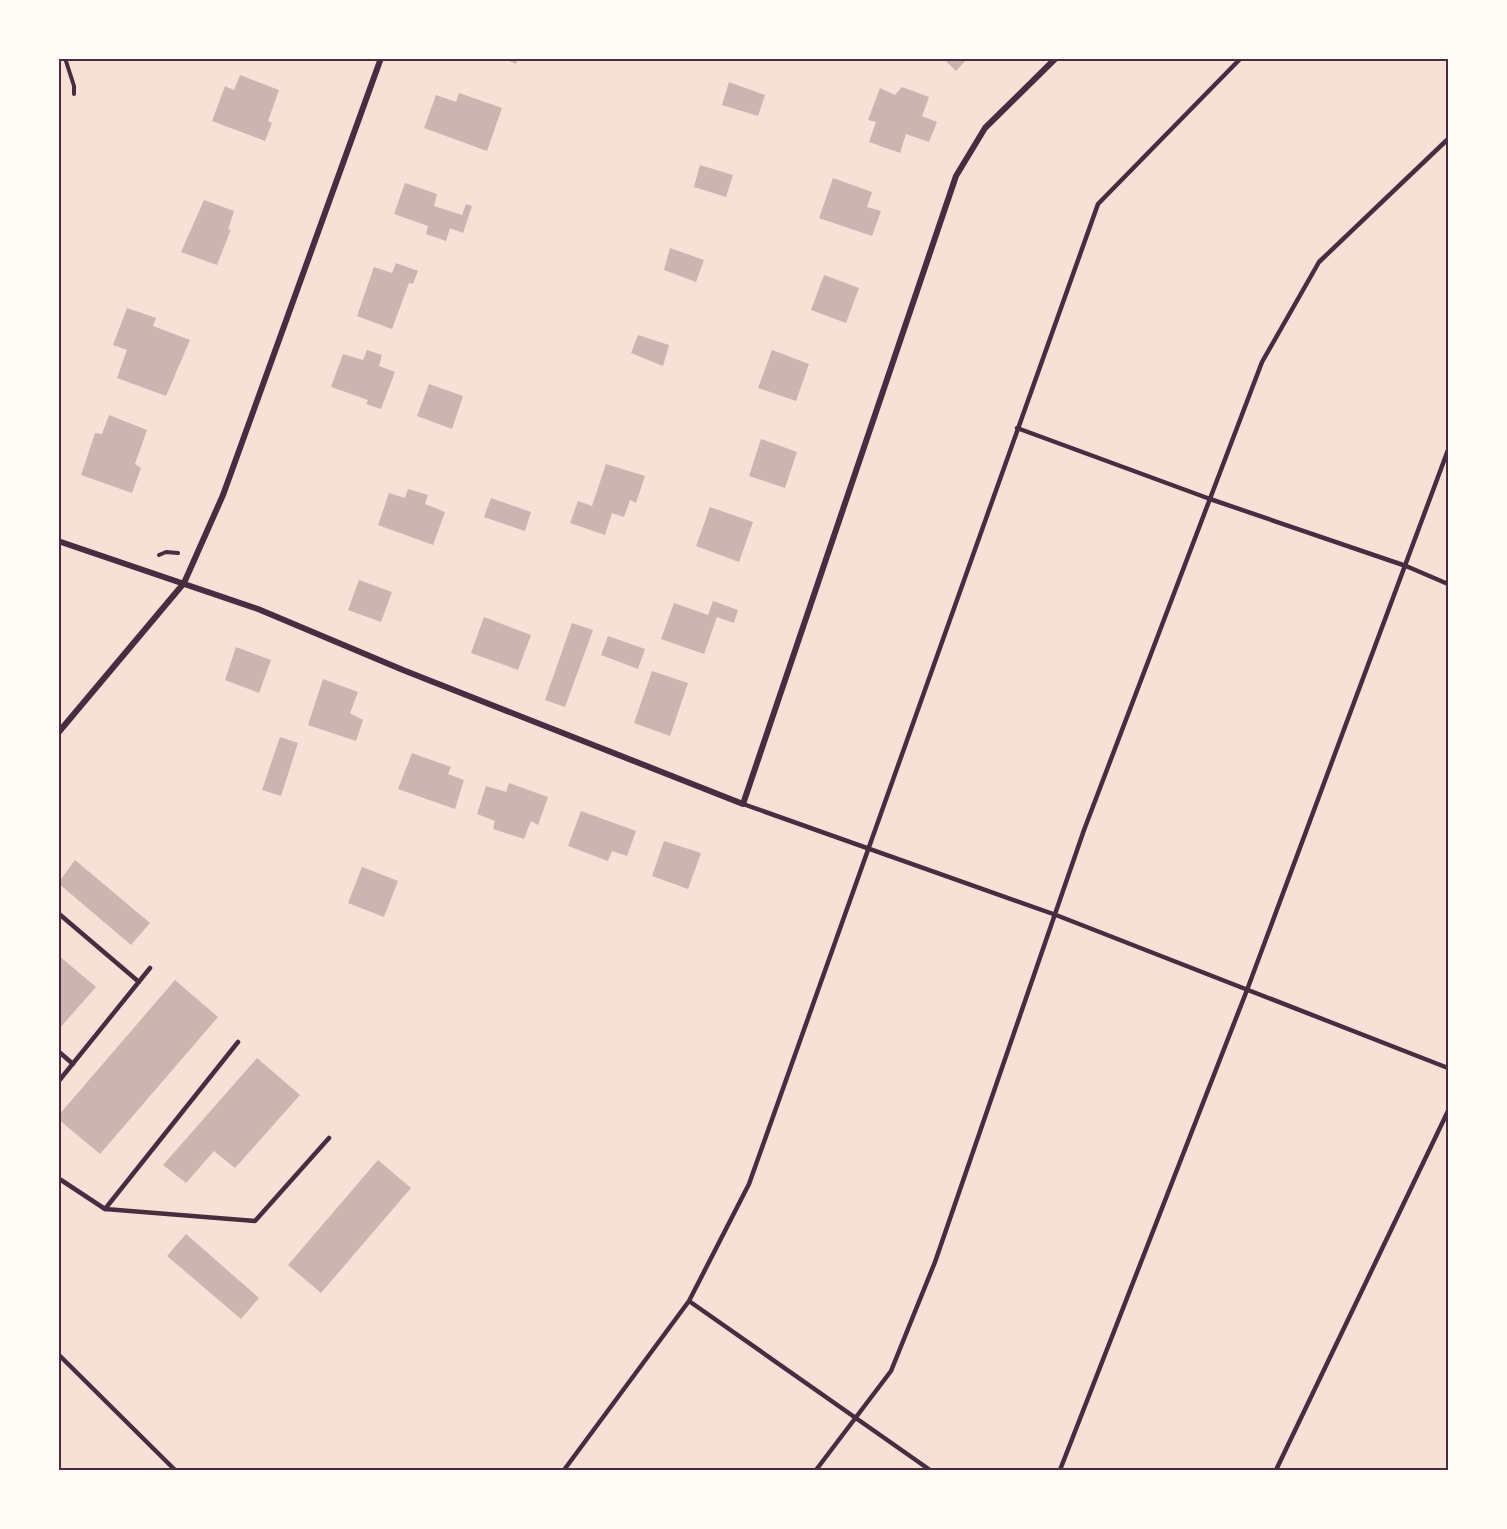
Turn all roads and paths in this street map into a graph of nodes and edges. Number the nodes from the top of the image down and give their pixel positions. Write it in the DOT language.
graph roads {
  1 [pos="65,58"];
  2 [pos="381,58"];
  3 [pos="1056,58"];
  4 [pos="1241,58"];
  5 [pos="74,94"];
  6 [pos="1449,139"];
  7 [pos="1017,428"];
  8 [pos="1449,450"];
  9 [pos="1210,499"];
  10 [pos="58,541"];
  11 [pos="1406,567"];
  12 [pos="184,583"];
  13 [pos="1449,584"];
  14 [pos="58,733"];
  15 [pos="743,804"];
  16 [pos="870,850"];
  17 [pos="58,913"];
  18 [pos="1056,915"];
  19 [pos="150,968"];
  20 [pos="139,982"];
  21 [pos="1247,990"];
  22 [pos="238,1042"];
  23 [pos="58,1051"];
  24 [pos="73,1064"];
  25 [pos="1449,1068"];
  26 [pos="58,1082"];
  27 [pos="1449,1111"];
  28 [pos="329,1138"];
  29 [pos="58,1178"];
  30 [pos="105,1209"];
  31 [pos="689,1300"];
  32 [pos="58,1354"];
  33 [pos="855,1419"];
  34 [pos="175,1470"];
  35 [pos="564,1470"];
  36 [pos="816,1470"];
  37 [pos="930,1470"];
  38 [pos="1060,1470"];
  39 [pos="1276,1470"];
  1 -- 5 [label="path"];
  2 -- 12 [label="street"];
  3 -- 15 [label="street"];
  4 -- 7 [label="lane"];
  6 -- 9 [label="lane"];
  7 -- 9 [label="lane"];
  7 -- 16 [label="lane"];
  8 -- 11 [label="lane"];
  9 -- 11 [label="lane"];
  9 -- 18 [label="lane"];
  10 -- 12 [label="street"];
  11 -- 13 [label="lane"];
  11 -- 21 [label="lane"];
  12 -- 14 [label="street"];
  12 -- 15 [label="street"];
  15 -- 16 [label="lane"];
  16 -- 18 [label="lane"];
  16 -- 31 [label="lane"];
  17 -- 20 [label="lane"];
  18 -- 21 [label="lane"];
  18 -- 33 [label="lane"];
  19 -- 20 [label="lane"];
  20 -- 24 [label="lane"];
  21 -- 25 [label="lane"];
  21 -- 38 [label="lane"];
  22 -- 30 [label="lane"];
  23 -- 24 [label="lane"];
  24 -- 26 [label="lane"];
  27 -- 39 [label="lane"];
  28 -- 30 [label="lane"];
  29 -- 30 [label="lane"];
  31 -- 33 [label="lane"];
  31 -- 35 [label="lane"];
  32 -- 34 [label="lane"];
  33 -- 36 [label="lane"];
  33 -- 37 [label="lane"];
}
